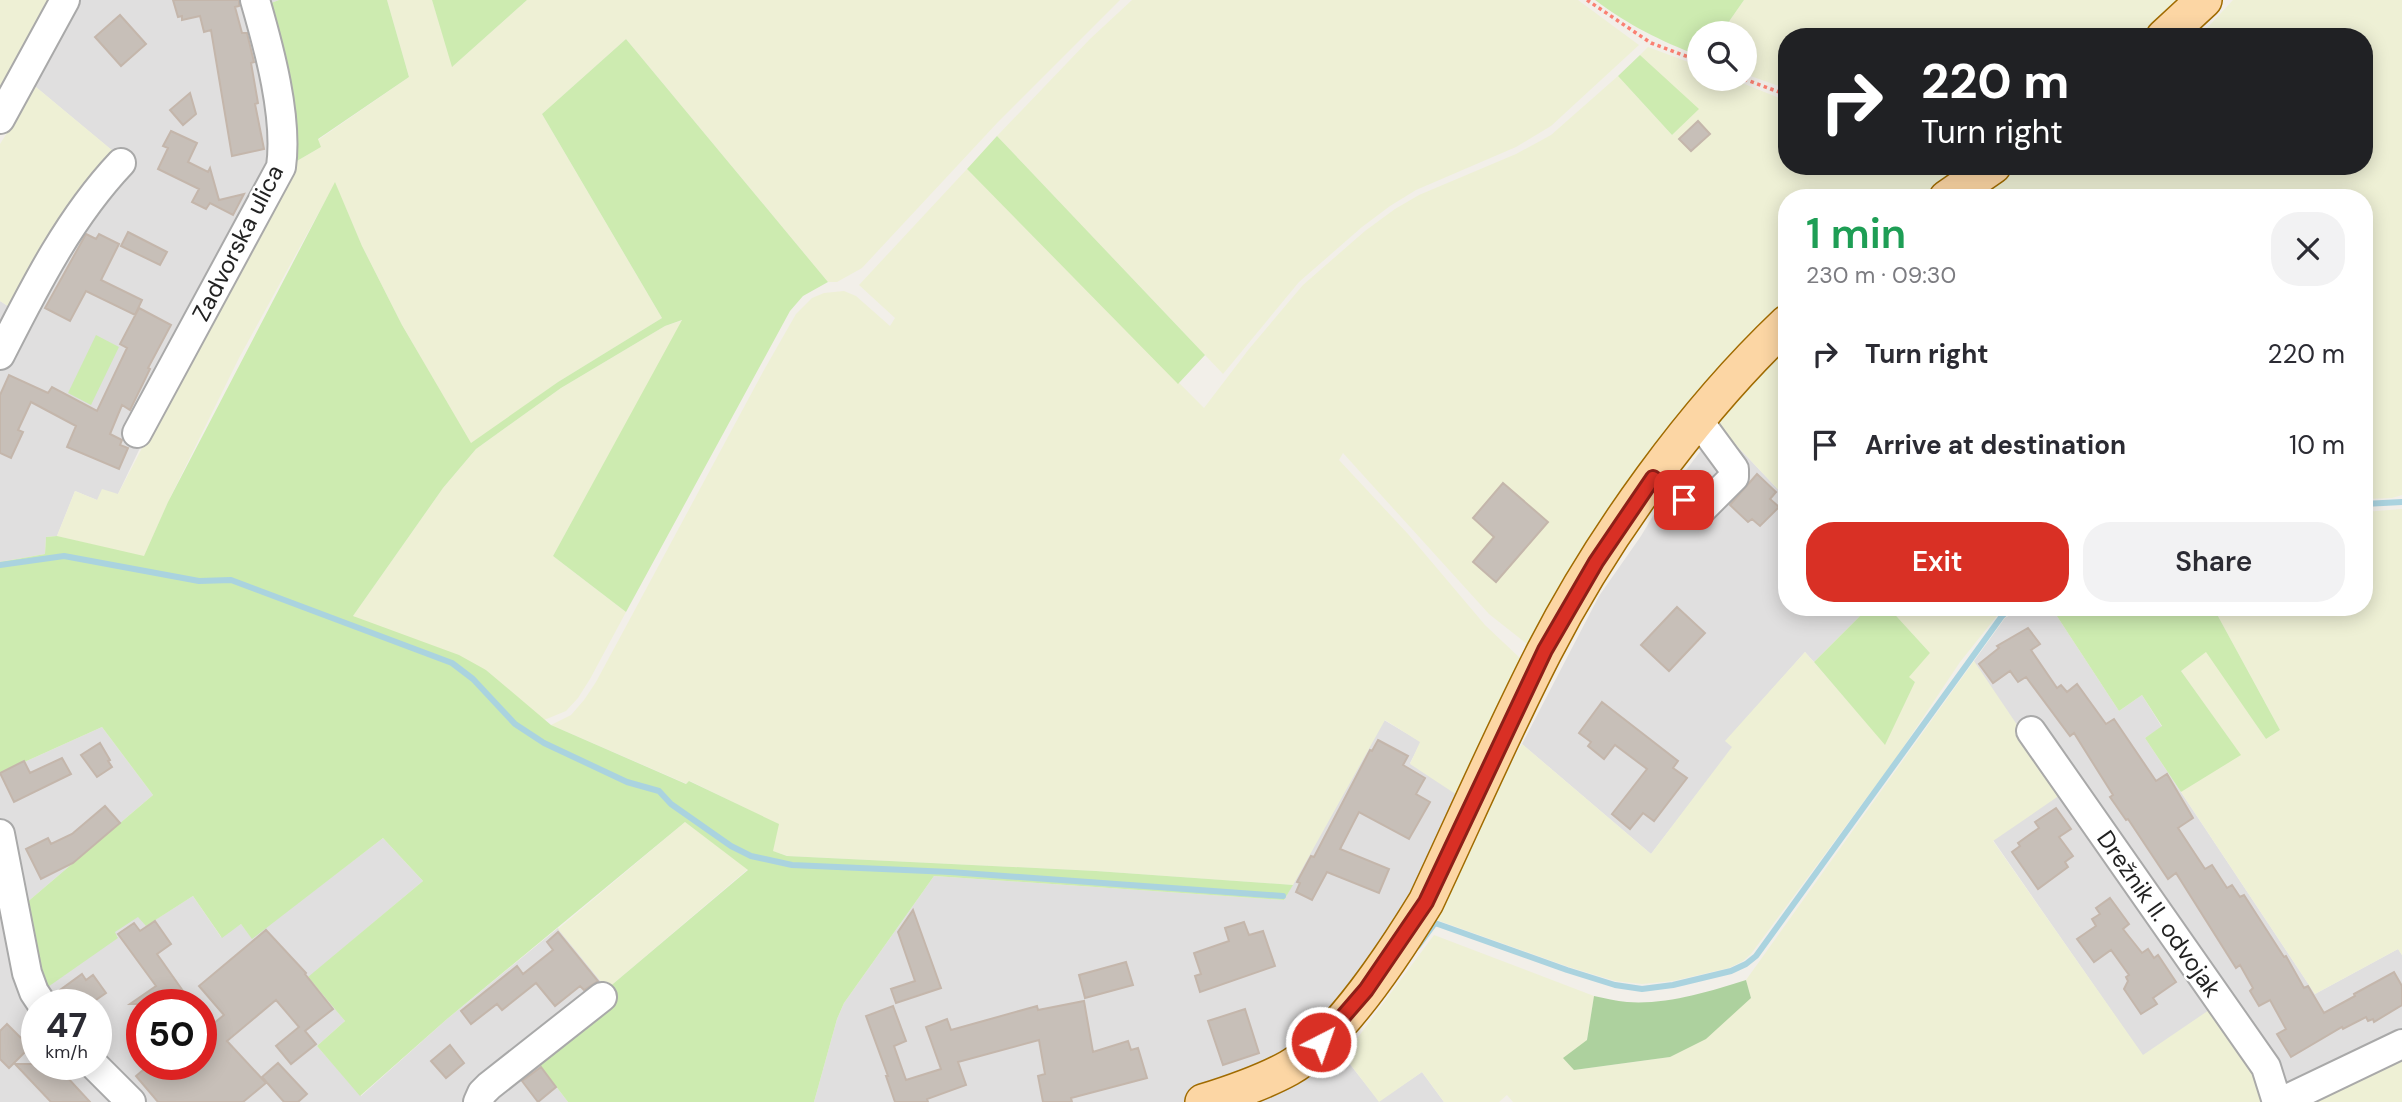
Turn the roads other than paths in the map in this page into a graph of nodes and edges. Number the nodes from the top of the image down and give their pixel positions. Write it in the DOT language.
graph roads {
  1 [pos="65,0"];
  2 [pos="255,0"];
  3 [pos="2204,0"];
  4 [pos="2174,28"];
  5 [pos="0,118"];
  6 [pos="121,163"];
  7 [pos="1980,175"];
  8 [pos="1960,189"];
  9 [pos="1778,332"];
  10 [pos="0,355"];
  11 [pos="1698,420"];
  12 [pos="137,433"];
  13 [pos="1653,478"];
  14 [pos="2031,731"];
  15 [pos="0,834"];
  16 [pos="33,989"];
  17 [pos="602,997"];
  18 [pos="2402,1044"];
  19 [pos="109,1080"];
  20 [pos="1260,1092"];
  21 [pos="131,1102"];
  22 [pos="478,1102"];
  23 [pos="1203,1102"];
  24 [pos="2279,1102"];
  1 -- 5 [label="street"];
  2 -- 12 [label="street, Zadvorska ulica"];
  3 -- 4 [label="main road"];
  6 -- 10 [label="street"];
  7 -- 8 [label="main road"];
  9 -- 11 [label="main road"];
  11 -- 13 [label="main road"];
  11 -- 13 [label="street"];
  13 -- 20 [label="main road"];
  14 -- 24 [label="street, Drežnik II. odvojak"];
  15 -- 16 [label="street"];
  17 -- 22 [label="street"];
  18 -- 24 [label="street"];
  19 -- 21 [label="street"];
  20 -- 23 [label="main road"];
}
